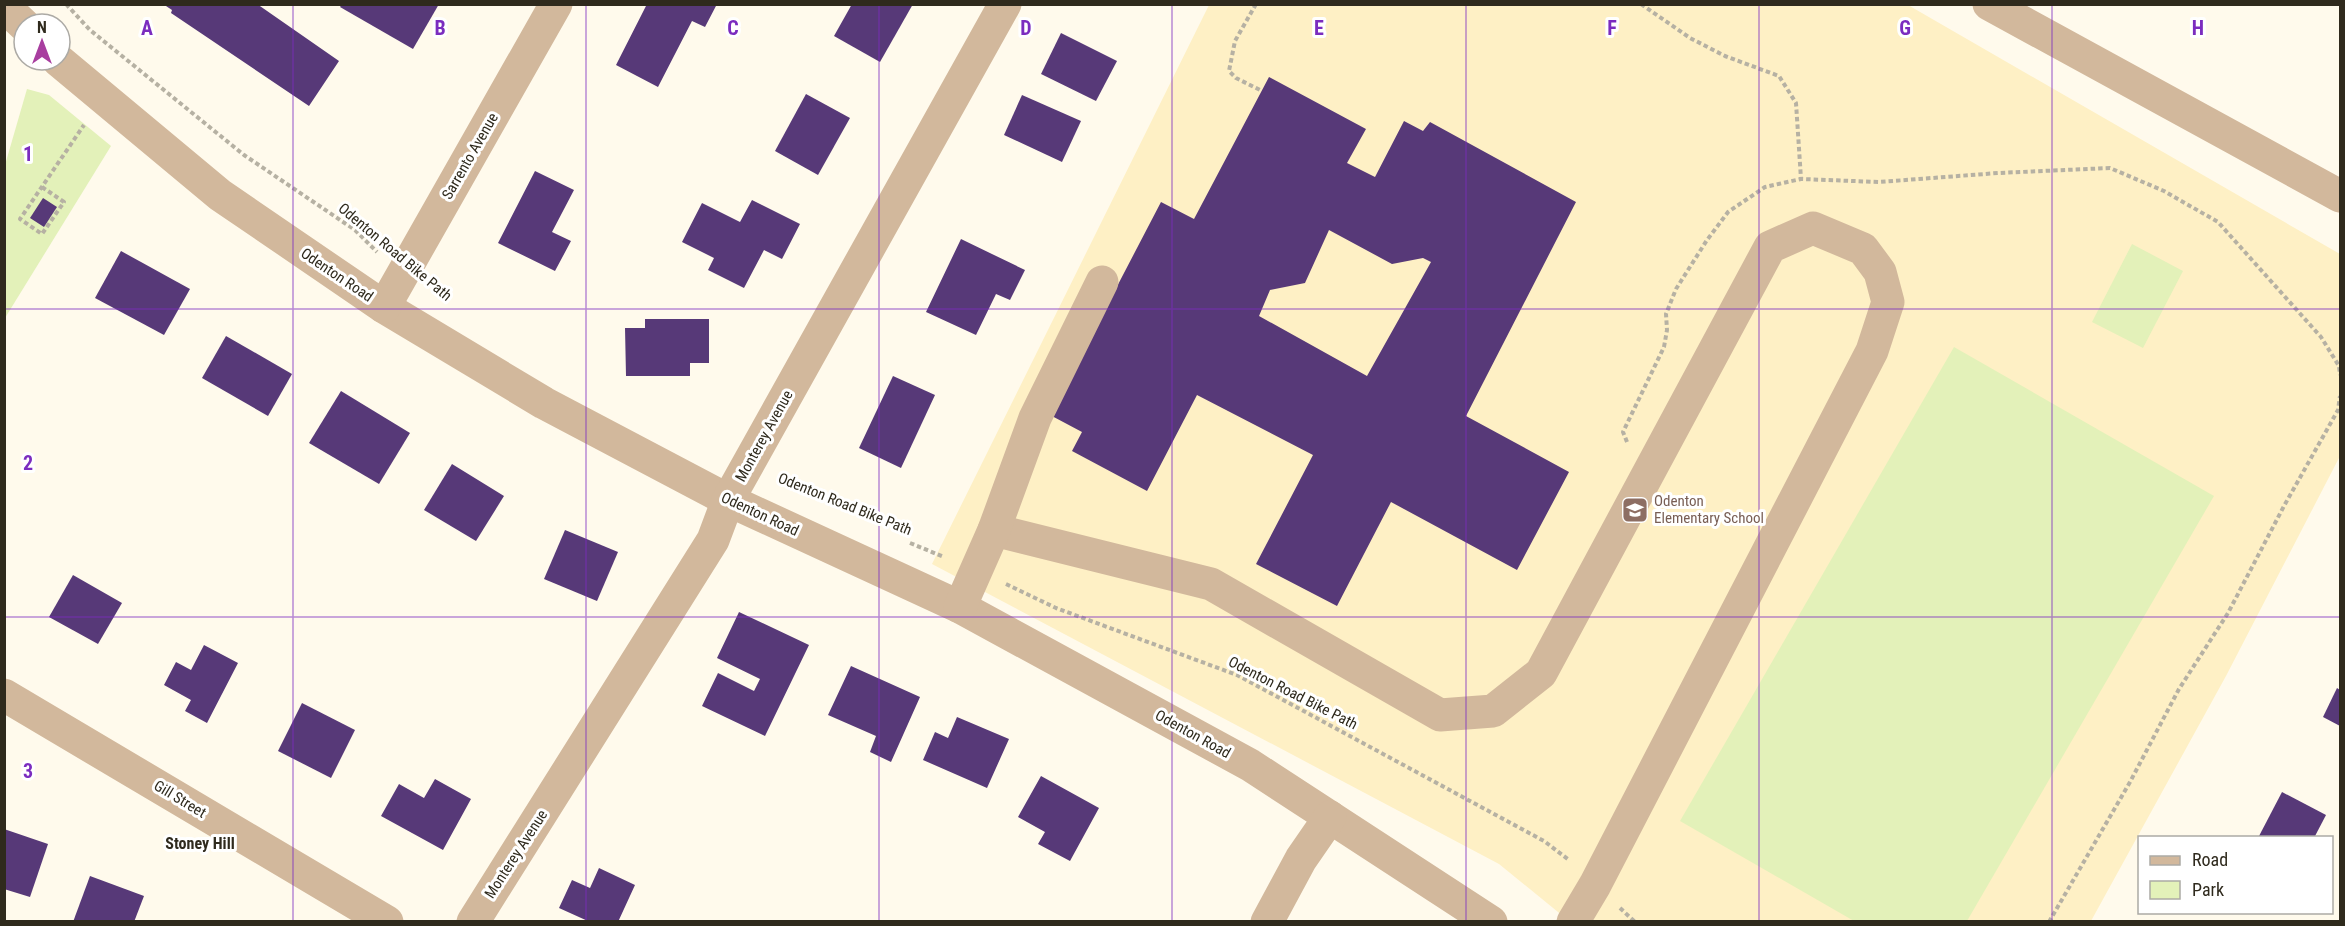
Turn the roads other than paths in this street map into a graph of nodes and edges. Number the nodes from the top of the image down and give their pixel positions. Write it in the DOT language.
graph roads {
  1 [pos="556,4"];
  2 [pos="1005,4"];
  3 [pos="1989,4"];
  4 [pos="72,72"];
  5 [pos="2340,196"];
  6 [pos="1102,282"];
  7 [pos="384,307"];
  8 [pos="728,500"];
  9 [pos="994,530"];
  10 [pos="960,607"];
  11 [pos="4,695"];
  12 [pos="1330,817"];
  13 [pos="387,921"];
  14 [pos="473,921"];
  15 [pos="1267,921"];
  16 [pos="1491,921"];
  17 [pos="1573,921"];
  1 -- 7 [label="street, Sarrento Avenue"];
  2 -- 8 [label="street, Monterey Avenue"];
  3 -- 5 [label="street"];
  4 -- 7 [label="street, Odenton Road"];
  6 -- 9 [label="street"];
  7 -- 8 [label="street, Odenton Road"];
  8 -- 10 [label="street, Odenton Road"];
  8 -- 14 [label="street, Monterey Avenue"];
  9 -- 10 [label="street"];
  9 -- 17 [label="street"];
  10 -- 12 [label="street, Odenton Road"];
  11 -- 13 [label="street, Gill Street"];
  12 -- 15 [label="street"];
  12 -- 16 [label="street, Odenton Road"];
}
